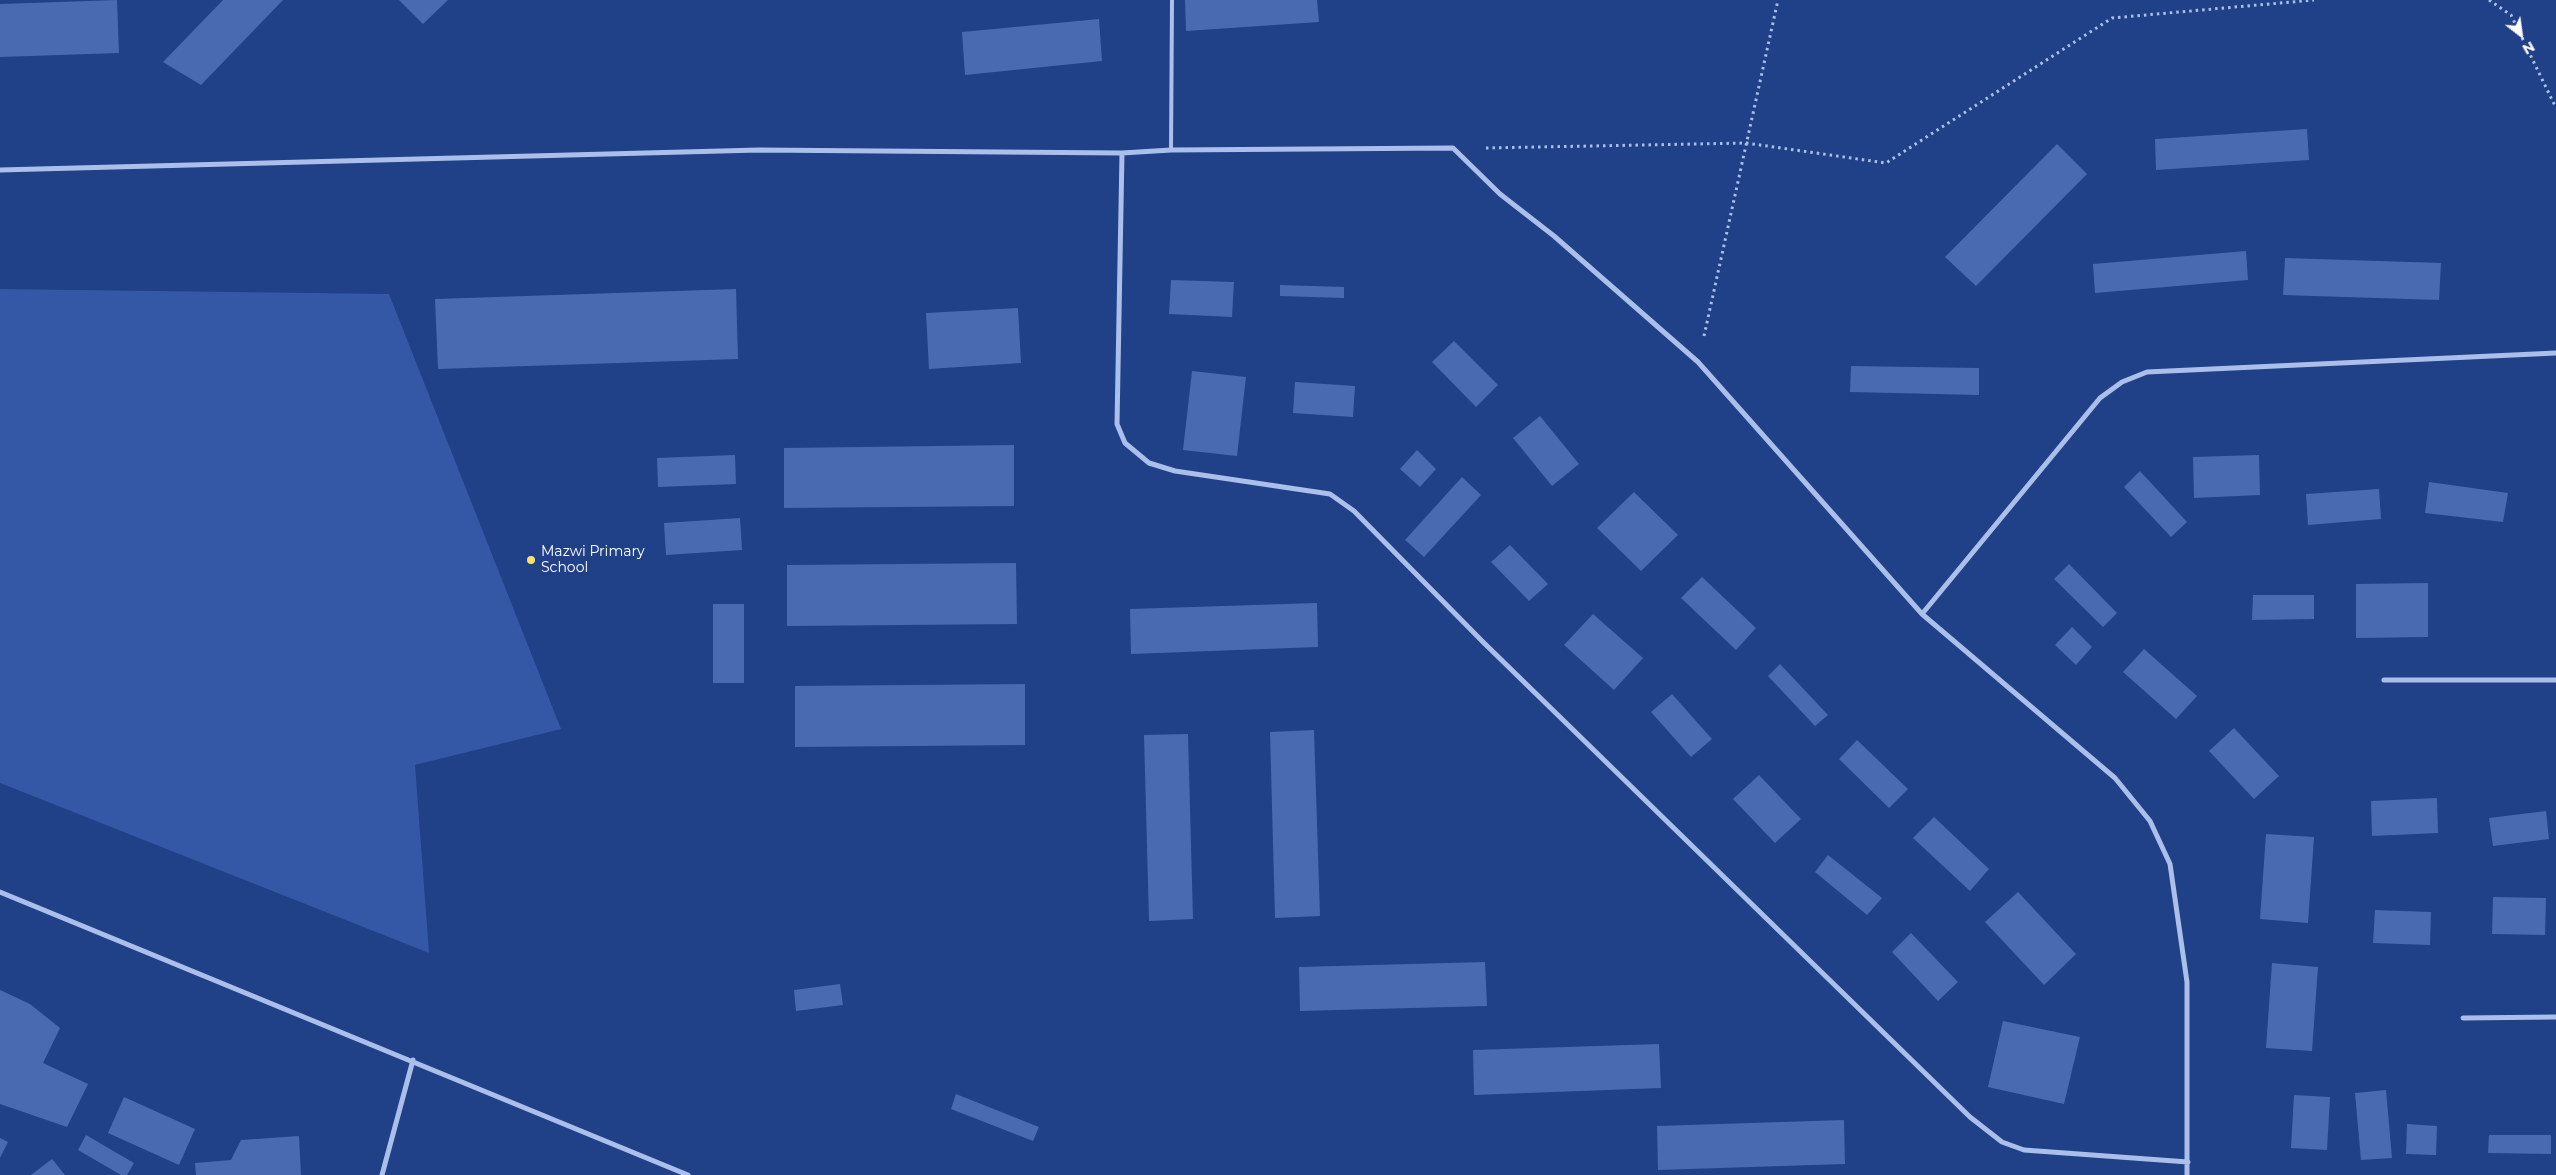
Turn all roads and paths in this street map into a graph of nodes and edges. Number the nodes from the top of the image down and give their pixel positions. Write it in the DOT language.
graph roads {
  1 [pos="1172,0"];
  2 [pos="1778,0"];
  3 [pos="2314,0"];
  4 [pos="2489,0"];
  5 [pos="2556,108"];
  6 [pos="1746,143"];
  7 [pos="1453,148"];
  8 [pos="1171,150"];
  9 [pos="1122,154"];
  10 [pos="0,170"];
  11 [pos="2556,353"];
  12 [pos="1698,362"];
  13 [pos="1922,614"];
  14 [pos="2384,680"];
  15 [pos="2556,680"];
  16 [pos="0,892"];
  17 [pos="2556,1017"];
  18 [pos="2463,1018"];
  19 [pos="413,1060"];
  20 [pos="2188,1162"];
  21 [pos="382,1175"];
  22 [pos="688,1175"];
  23 [pos="2187,1175"];
  1 -- 8 [label="lane"];
  2 -- 6 [label="path"];
  3 -- 6 [label="path"];
  4 -- 5 [label="path"];
  6 -- 7 [label="path"];
  6 -- 12 [label="path"];
  7 -- 8 [label="street"];
  7 -- 12 [label="street"];
  8 -- 9 [label="street"];
  9 -- 10 [label="street"];
  9 -- 20 [label="street"];
  11 -- 13 [label="street"];
  12 -- 13 [label="street"];
  13 -- 20 [label="street"];
  14 -- 15 [label="street"];
  16 -- 19 [label="street"];
  17 -- 18 [label="street"];
  19 -- 21 [label="street"];
  19 -- 22 [label="street"];
  20 -- 23 [label="street"];
}
